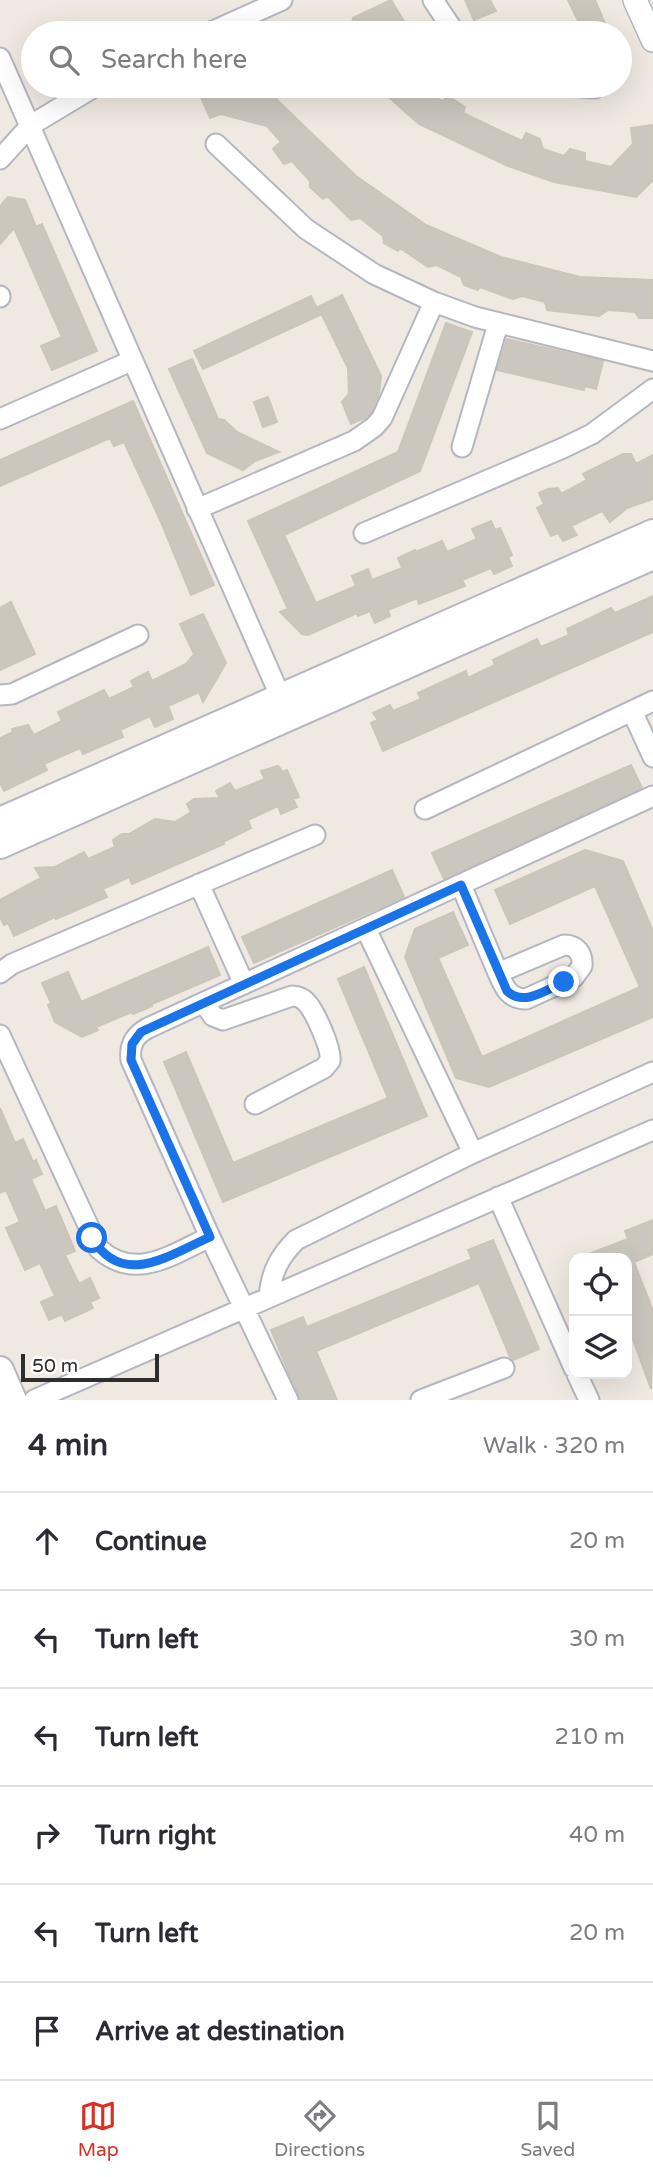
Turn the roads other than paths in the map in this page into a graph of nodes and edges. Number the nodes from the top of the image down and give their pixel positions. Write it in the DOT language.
graph roads {
  1 [pos="282,0"];
  2 [pos="433,0"];
  3 [pos="635,0"];
  4 [pos="236,21"];
  5 [pos="447,21"];
  6 [pos="653,40"];
  7 [pos="0,58"];
  8 [pos="76,98"];
  9 [pos="31,125"];
  10 [pos="216,144"];
  11 [pos="0,159"];
  12 [pos="434,302"];
  13 [pos="498,324"];
  14 [pos="131,361"];
  15 [pos="653,361"];
  16 [pos="653,389"];
  17 [pos="0,419"];
  18 [pos="462,447"];
  19 [pos="197,509"];
  20 [pos="364,533"];
  21 [pos="653,533"];
  22 [pos="653,556"];
  23 [pos="138,635"];
  24 [pos="0,695"];
  25 [pos="653,701"];
  26 [pos="285,706"];
  27 [pos="632,711"];
  28 [pos="653,757"];
  29 [pos="653,796"];
  30 [pos="425,809"];
  31 [pos="0,821"];
  32 [pos="315,835"];
  33 [pos="0,845"];
  34 [pos="199,884"];
  35 [pos="461,885"];
  36 [pos="366,929"];
  37 [pos="0,973"];
  38 [pos="498,973"];
  39 [pos="244,984"];
  40 [pos="204,1003"];
  41 [pos="0,1035"];
  42 [pos="653,1072"];
  43 [pos="255,1104"];
  44 [pos="653,1130"];
  45 [pos="473,1153"];
  46 [pos="498,1197"];
  47 [pos="210,1237"];
  48 [pos="269,1297"];
  49 [pos="246,1308"];
  50 [pos="569,1357"];
  51 [pos="504,1368"];
  52 [pos="0,1370"];
  53 [pos="579,1379"];
  54 [pos="426,1399"];
  55 [pos="13,1400"];
  56 [pos="34,1400"];
  57 [pos="288,1400"];
  58 [pos="589,1400"];
  1 -- 4 [label="street"];
  2 -- 5 [label="street"];
  3 -- 6 [label="street"];
  7 -- 9 [label="street"];
  8 -- 9 [label="street"];
  9 -- 11 [label="street"];
  9 -- 14 [label="street"];
  10 -- 12 [label="street"];
  12 -- 13 [label="street"];
  12 -- 19 [label="street"];
  13 -- 15 [label="street"];
  13 -- 18 [label="street"];
  14 -- 17 [label="street"];
  14 -- 19 [label="street"];
  16 -- 20 [label="street"];
  19 -- 26 [label="street"];
  21 -- 26 [label="main road"];
  22 -- 26 [label="main road"];
  23 -- 24 [label="street"];
  25 -- 27 [label="street"];
  26 -- 31 [label="main road"];
  26 -- 33 [label="main road"];
  27 -- 28 [label="street"];
  27 -- 30 [label="street"];
  29 -- 35 [label="street"];
  32 -- 34 [label="street"];
  34 -- 37 [label="street"];
  34 -- 39 [label="street"];
  35 -- 36 [label="street"];
  35 -- 38 [label="street"];
  36 -- 39 [label="street"];
  36 -- 45 [label="street"];
  39 -- 40 [label="street"];
  40 -- 43 [label="street"];
  40 -- 47 [label="street"];
  41 -- 47 [label="street"];
  42 -- 45 [label="street"];
  44 -- 46 [label="street"];
  45 -- 48 [label="street"];
  46 -- 48 [label="street"];
  46 -- 50 [label="street"];
  47 -- 49 [label="street"];
  48 -- 49 [label="street"];
  49 -- 56 [label="street"];
  49 -- 57 [label="street"];
  51 -- 54 [label="street"];
  52 -- 55 [label="main road"];
  53 -- 58 [label="street"];
}
